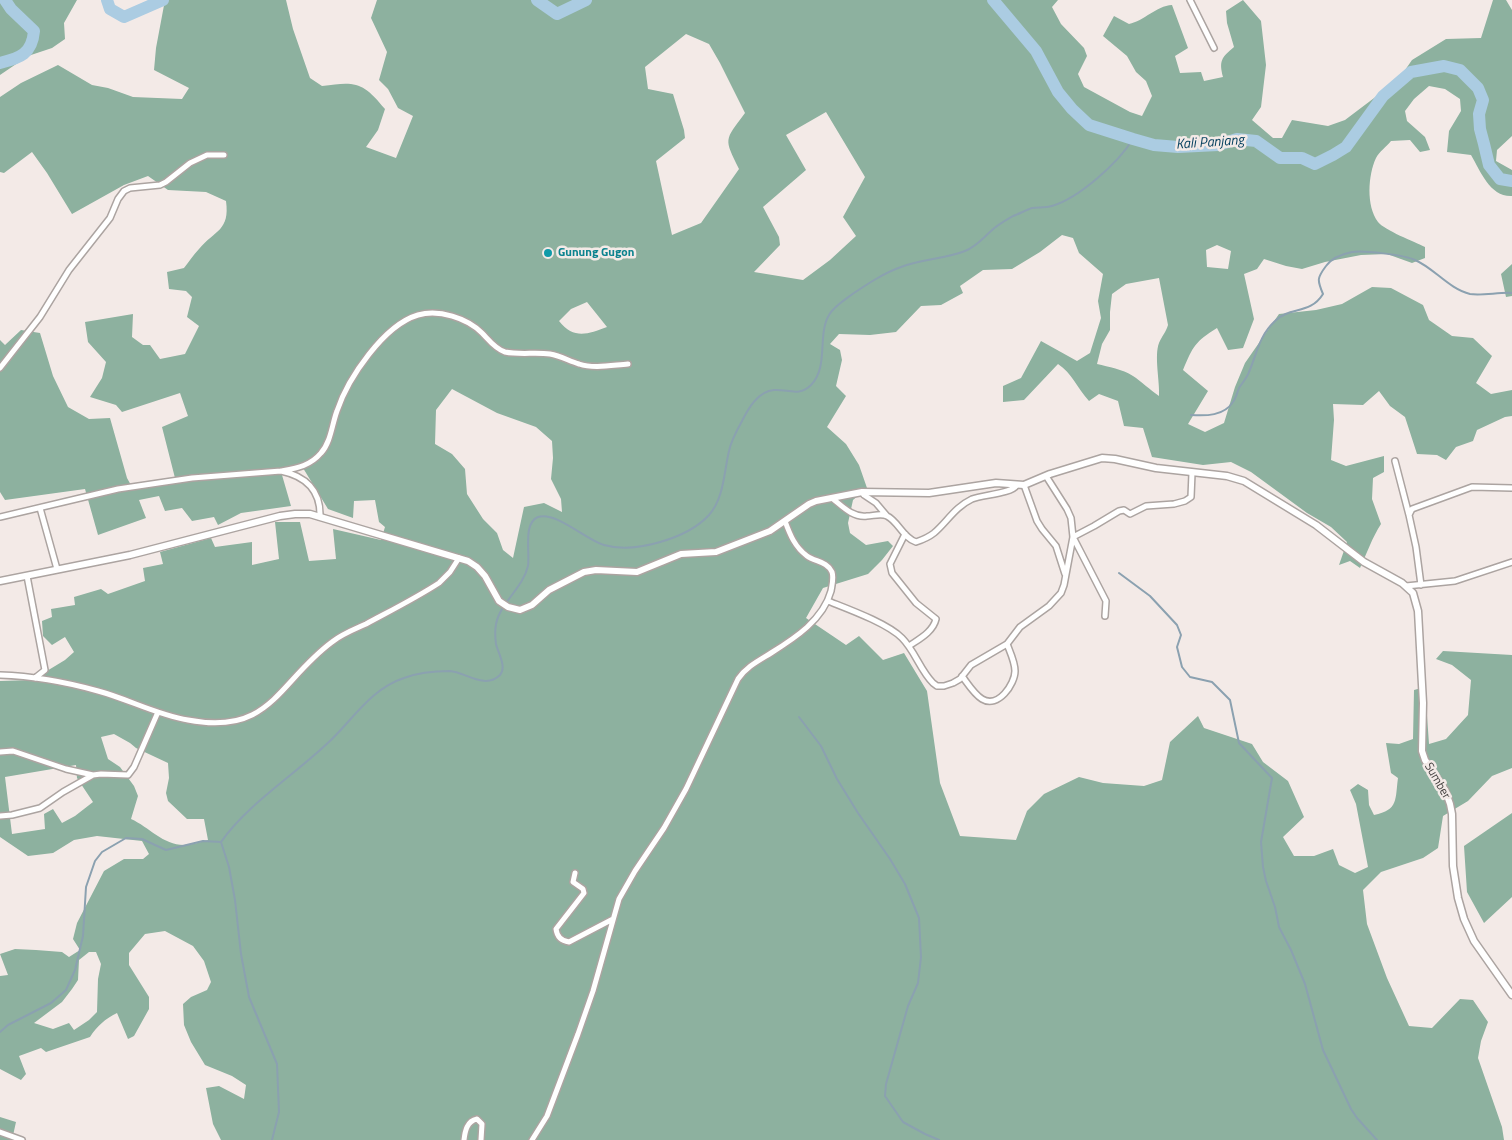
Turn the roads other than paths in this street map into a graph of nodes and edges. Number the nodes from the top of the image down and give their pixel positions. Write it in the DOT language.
graph roads {
  1 [pos="1190,0"];
  2 [pos="1214,48"];
  3 [pos="224,155"];
  4 [pos="628,364"];
  5 [pos="0,368"];
  6 [pos="1396,460"];
  7 [pos="281,471"];
  8 [pos="1192,473"];
  9 [pos="1046,476"];
  10 [pos="1024,485"];
  11 [pos="1016,486"];
  12 [pos="1512,488"];
  13 [pos="862,492"];
  14 [pos="832,498"];
  15 [pos="40,508"];
  16 [pos="1409,515"];
  17 [pos="888,516"];
  18 [pos="0,517"];
  19 [pos="320,517"];
  20 [pos="785,521"];
  21 [pos="905,534"];
  22 [pos="1073,537"];
  23 [pos="458,558"];
  24 [pos="1512,562"];
  25 [pos="57,570"];
  26 [pos="27,576"];
  27 [pos="1066,577"];
  28 [pos="0,580"];
  29 [pos="1422,585"];
  30 [pos="1406,586"];
  31 [pos="828,601"];
  32 [pos="1105,616"];
  33 [pos="1008,644"];
  34 [pos="909,646"];
  35 [pos="0,676"];
  36 [pos="962,676"];
  37 [pos="35,678"];
  38 [pos="158,712"];
  39 [pos="0,752"];
  40 [pos="93,775"];
  41 [pos="0,816"];
  42 [pos="575,873"];
  43 [pos="613,919"];
  44 [pos="1512,995"];
  45 [pos="0,1132"];
  46 [pos="22,1140"];
  47 [pos="464,1140"];
  48 [pos="481,1140"];
  49 [pos="532,1140"];
  1 -- 2 [label="street"];
  3 -- 5 [label="street"];
  4 -- 7 [label="street"];
  6 -- 16 [label="street"];
  7 -- 15 [label="street"];
  7 -- 19 [label="street"];
  8 -- 9 [label="street"];
  8 -- 22 [label="street"];
  8 -- 30 [label="street"];
  9 -- 10 [label="street"];
  9 -- 22 [label="street"];
  10 -- 11 [label="street"];
  10 -- 27 [label="street"];
  11 -- 13 [label="street"];
  11 -- 21 [label="street"];
  12 -- 16 [label="street"];
  13 -- 14 [label="street"];
  13 -- 17 [label="street"];
  14 -- 17 [label="street"];
  14 -- 20 [label="street"];
  15 -- 18 [label="street"];
  15 -- 25 [label="street"];
  16 -- 29 [label="street"];
  17 -- 21 [label="street"];
  19 -- 23 [label="street"];
  19 -- 25 [label="street"];
  20 -- 23 [label="street"];
  20 -- 31 [label="street"];
  21 -- 34 [label="street"];
  22 -- 27 [label="street"];
  22 -- 32 [label="street"];
  23 -- 38 [label="street"];
  24 -- 29 [label="street"];
  25 -- 26 [label="street"];
  26 -- 28 [label="street"];
  26 -- 37 [label="street"];
  27 -- 33 [label="street"];
  29 -- 30 [label="street"];
  30 -- 44 [label="street, Sumber"];
  31 -- 34 [label="street"];
  31 -- 43 [label="street"];
  33 -- 36 [label="street"];
  33 -- 36 [label="street"];
  34 -- 36 [label="street"];
  35 -- 37 [label="street"];
  37 -- 38 [label="street"];
  38 -- 40 [label="street"];
  39 -- 40 [label="street"];
  40 -- 41 [label="street"];
  42 -- 43 [label="street"];
  43 -- 49 [label="street"];
  45 -- 46 [label="street"];
  47 -- 48 [label="street"];
}
